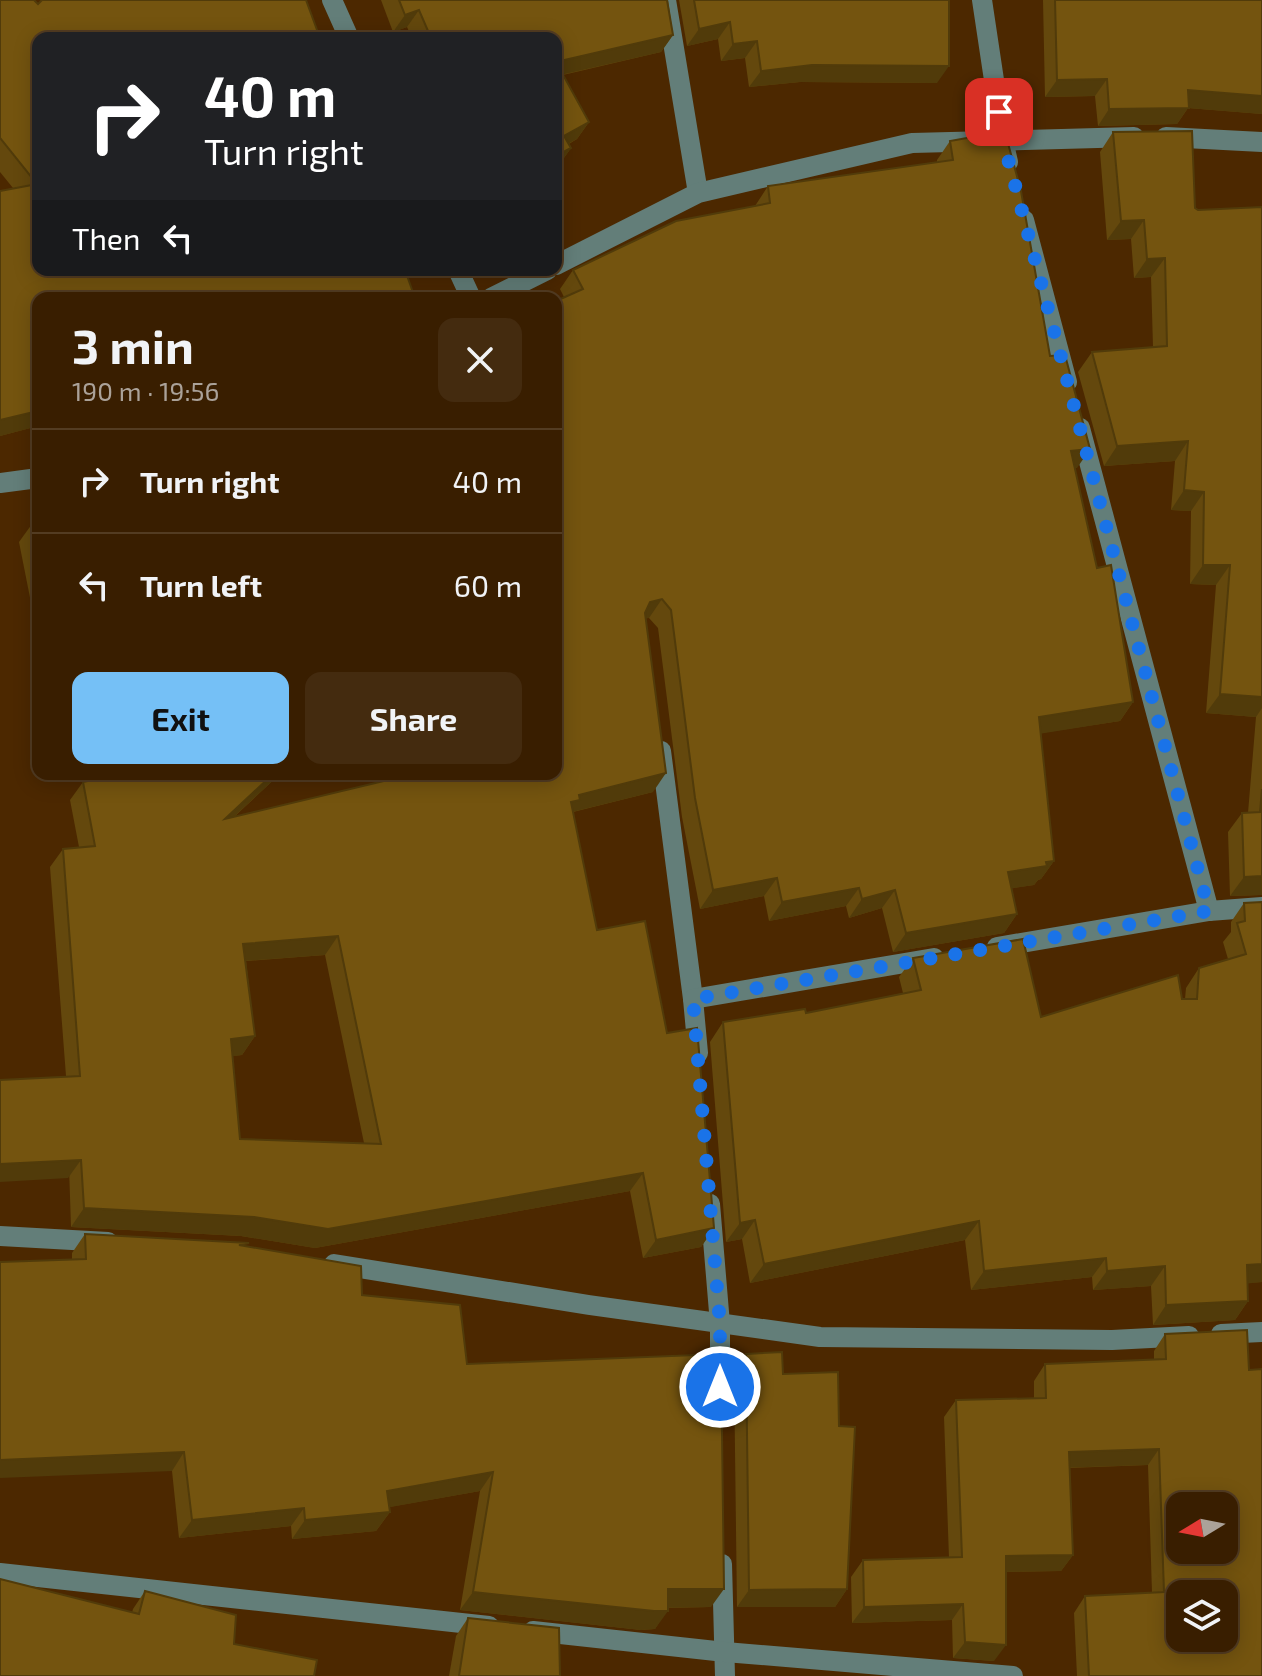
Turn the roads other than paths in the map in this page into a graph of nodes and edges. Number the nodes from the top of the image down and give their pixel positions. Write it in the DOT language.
graph roads {
  1 [pos="332,0"];
  2 [pos="666,0"];
  3 [pos="982,0"];
  4 [pos="346,32"];
  5 [pos="1003,140"];
  6 [pos="1262,142"];
  7 [pos="698,193"];
  8 [pos="562,262"];
  9 [pos="535,276"];
  10 [pos="503,292"];
  11 [pos="32,479"];
  12 [pos="0,483"];
  13 [pos="659,737"];
  14 [pos="1262,907"];
  15 [pos="1209,911"];
  16 [pos="693,999"];
  17 [pos="700,1076"];
  18 [pos="708,1184"];
  19 [pos="0,1236"];
  20 [pos="135,1244"];
  21 [pos="316,1261"];
  22 [pos="720,1324"];
  23 [pos="1262,1332"];
  24 [pos="720,1403"];
  25 [pos="722,1544"];
  26 [pos="0,1573"];
  27 [pos="725,1652"];
  28 [pos="725,1676"];
  29 [pos="1013,1676"];
  1 -- 4 [label="street"];
  2 -- 7 [label="street"];
  3 -- 5 [label="street"];
  5 -- 6 [label="street"];
  5 -- 7 [label="street"];
  5 -- 15 [label="street"];
  7 -- 8 [label="street"];
  9 -- 10 [label="street"];
  11 -- 12 [label="street"];
  13 -- 16 [label="street"];
  14 -- 15 [label="street"];
  15 -- 16 [label="street"];
  16 -- 17 [label="street"];
  18 -- 22 [label="street"];
  19 -- 20 [label="street"];
  21 -- 22 [label="street"];
  22 -- 23 [label="street"];
  22 -- 24 [label="street"];
  25 -- 27 [label="street"];
  26 -- 27 [label="street"];
  27 -- 28 [label="street"];
  27 -- 29 [label="street"];
}
